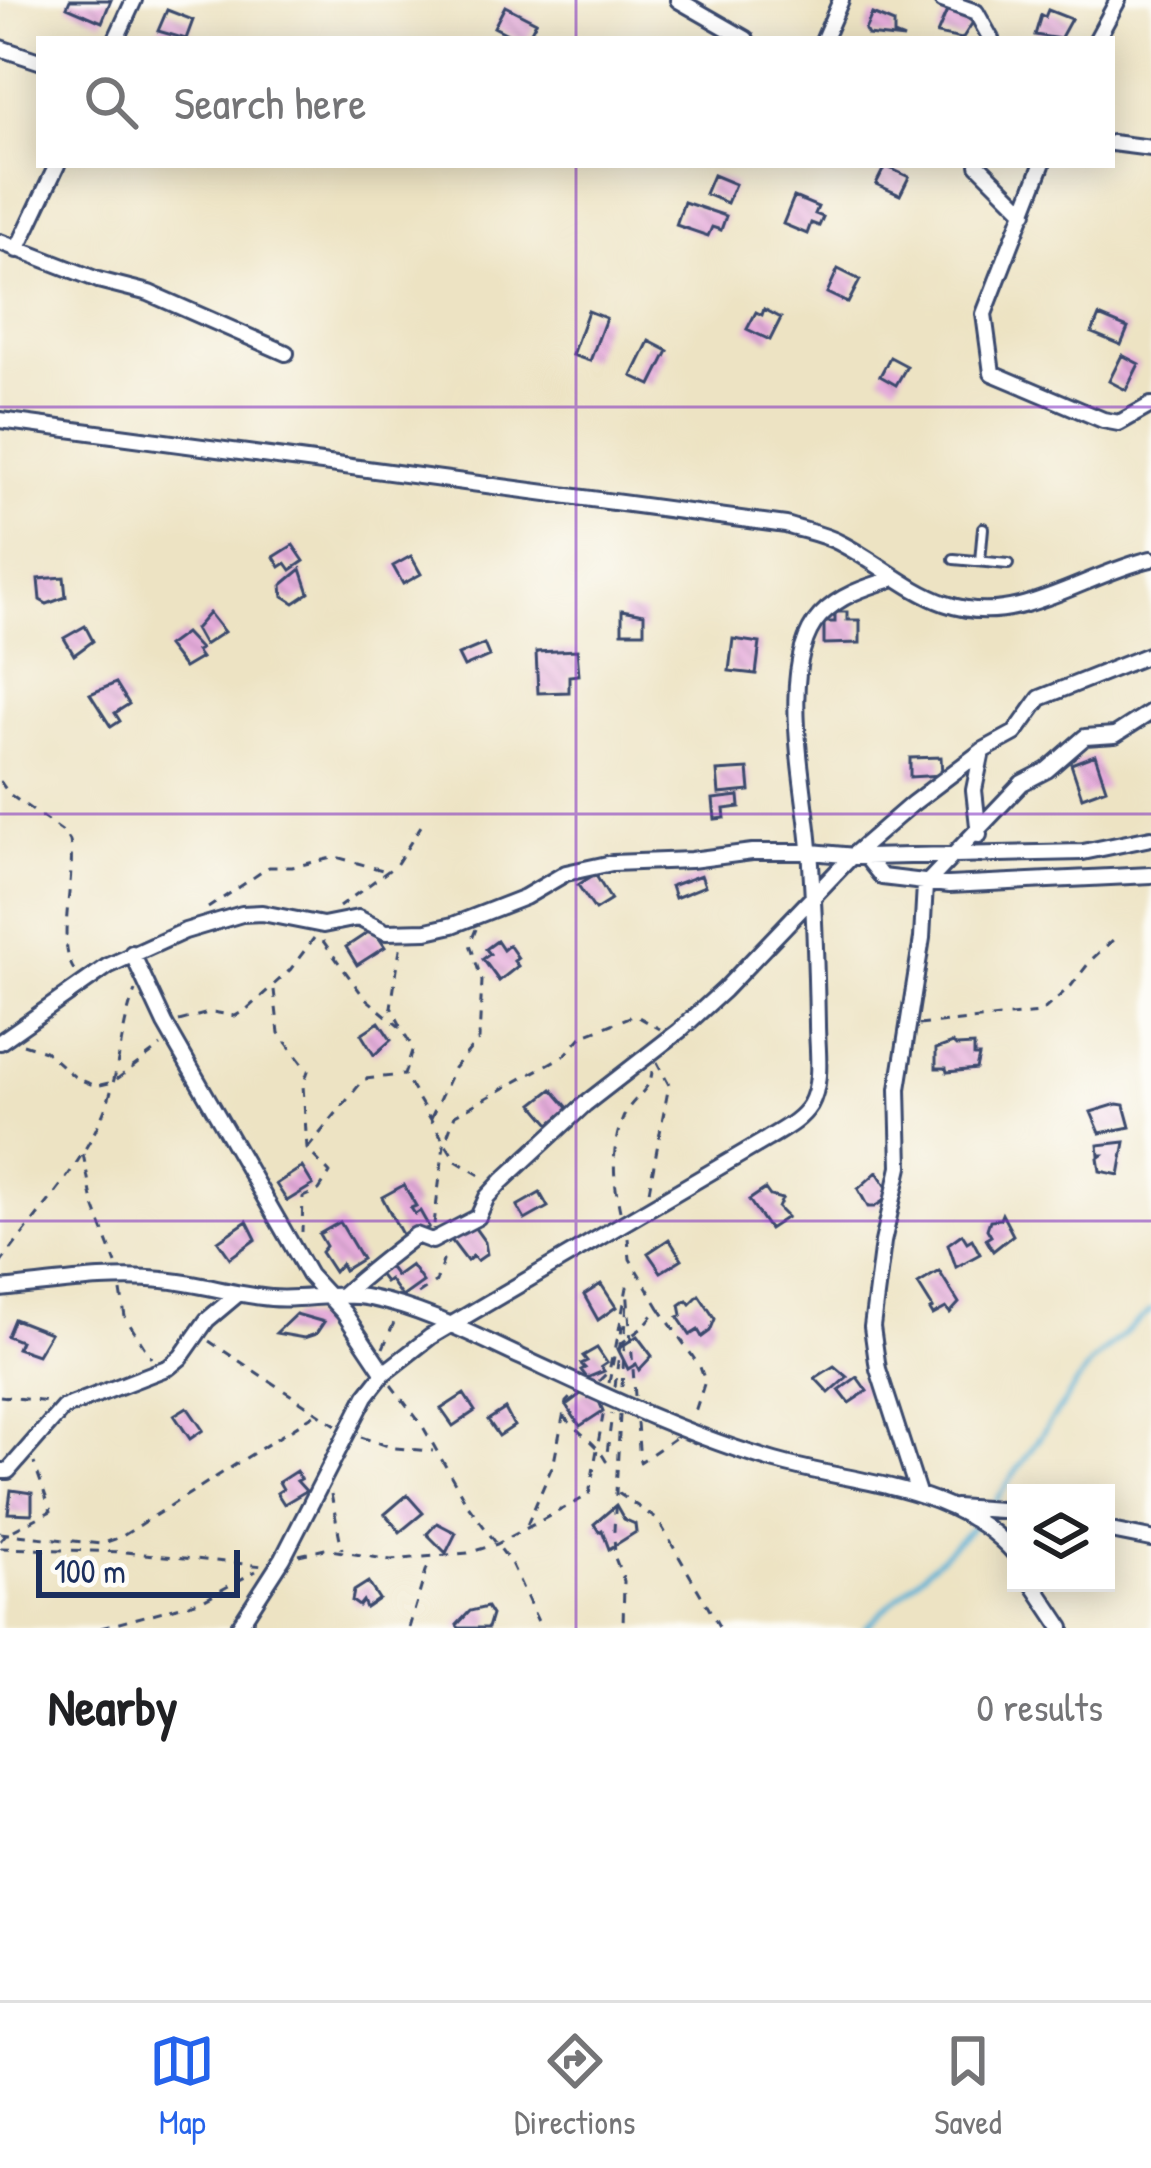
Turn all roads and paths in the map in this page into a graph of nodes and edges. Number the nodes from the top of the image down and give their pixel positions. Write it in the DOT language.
graph roads {
  1 [pos="134,0"];
  2 [pos="678,0"];
  3 [pos="841,0"];
  4 [pos="942,0"];
  5 [pos="1118,0"];
  6 [pos="702,5"];
  7 [pos="117,36"];
  8 [pos="742,36"];
  9 [pos="825,36"];
  10 [pos="989,36"];
  11 [pos="1099,36"];
  12 [pos="0,47"];
  13 [pos="36,60"];
  14 [pos="1115,143"];
  15 [pos="1151,148"];
  16 [pos="56,168"];
  17 [pos="981,168"];
  18 [pos="1041,168"];
  19 [pos="1025,212"];
  20 [pos="0,242"];
  21 [pos="17,250"];
  22 [pos="286,353"];
  23 [pos="1151,405"];
  24 [pos="0,420"];
  25 [pos="983,528"];
  26 [pos="954,559"];
  27 [pos="1151,560"];
  28 [pos="980,561"];
  29 [pos="1008,564"];
  30 [pos="892,579"];
  31 [pos="1151,654"];
  32 [pos="1151,712"];
  33 [pos="982,751"];
  34 [pos="0,781"];
  35 [pos="421,826"];
  36 [pos="979,829"];
  37 [pos="1151,838"];
  38 [pos="811,852"];
  39 [pos="980,852"];
  40 [pos="951,854"];
  41 [pos="859,857"];
  42 [pos="388,872"];
  43 [pos="1151,874"];
  44 [pos="925,885"];
  45 [pos="811,898"];
  46 [pos="482,914"];
  47 [pos="323,925"];
  48 [pos="184,931"];
  49 [pos="402,932"];
  50 [pos="1113,940"];
  51 [pos="132,953"];
  52 [pos="140,976"];
  53 [pos="84,980"];
  54 [pos="272,986"];
  55 [pos="906,1027"];
  56 [pos="401,1028"];
  57 [pos="169,1031"];
  58 [pos="679,1031"];
  59 [pos="2,1040"];
  60 [pos="404,1075"];
  61 [pos="112,1082"];
  62 [pos="430,1119"];
  63 [pos="444,1145"];
  64 [pos="307,1149"];
  65 [pos="83,1152"];
  66 [pos="502,1180"];
  67 [pos="650,1205"];
  68 [pos="624,1221"];
  69 [pos="303,1240"];
  70 [pos="432,1241"];
  71 [pos="0,1264"];
  72 [pos="119,1278"];
  73 [pos="627,1287"];
  74 [pos="0,1289"];
  75 [pos="238,1294"];
  76 [pos="334,1295"];
  77 [pos="402,1306"];
  78 [pos="659,1308"];
  79 [pos="453,1325"];
  80 [pos="197,1334"];
  81 [pos="381,1367"];
  82 [pos="157,1373"];
  83 [pos="584,1386"];
  84 [pos="0,1396"];
  85 [pos="635,1396"];
  86 [pos="74,1405"];
  87 [pos="317,1413"];
  88 [pos="637,1418"];
  89 [pos="682,1430"];
  90 [pos="348,1432"];
  91 [pos="436,1451"];
  92 [pos="38,1453"];
  93 [pos="0,1471"];
  94 [pos="326,1478"];
  95 [pos="616,1492"];
  96 [pos="918,1493"];
  97 [pos="953,1507"];
  98 [pos="1007,1510"];
  99 [pos="527,1527"];
  100 [pos="1115,1532"];
  101 [pos="3,1534"];
  102 [pos="1151,1539"];
  103 [pos="0,1544"];
  104 [pos="497,1544"];
  105 [pos="1007,1547"];
  106 [pos="343,1550"];
  107 [pos="283,1558"];
  108 [pos="429,1559"];
  109 [pos="1042,1592"];
  110 [pos="101,1628"];
  111 [pos="238,1628"];
  112 [pos="409,1628"];
  113 [pos="542,1628"];
  114 [pos="623,1628"];
  115 [pos="720,1628"];
  116 [pos="1062,1628"];
  1 -- 7 [label="street"];
  2 -- 6 [label="street"];
  3 -- 9 [label="street"];
  4 -- 10 [label="street"];
  5 -- 11 [label="street"];
  6 -- 8 [label="street"];
  12 -- 13 [label="street"];
  14 -- 15 [label="street"];
  16 -- 21 [label="street"];
  17 -- 19 [label="street"];
  18 -- 19 [label="street"];
  19 -- 23 [label="street"];
  20 -- 21 [label="street"];
  21 -- 22 [label="street"];
  24 -- 30 [label="street"];
  25 -- 28 [label="lane"];
  26 -- 28 [label="lane"];
  27 -- 30 [label="street"];
  28 -- 29 [label="lane"];
  30 -- 38 [label="street"];
  31 -- 33 [label="street"];
  32 -- 36 [label="street"];
  33 -- 36 [label="street"];
  33 -- 41 [label="street"];
  34 -- 53 [label="path"];
  35 -- 42 [label="path"];
  36 -- 39 [label="street"];
  36 -- 40 [label="street"];
  37 -- 39 [label="street"];
  38 -- 41 [label="street"];
  38 -- 45 [label="street"];
  38 -- 46 [label="street"];
  39 -- 40 [label="street"];
  40 -- 41 [label="street"];
  40 -- 44 [label="street"];
  41 -- 44 [label="street"];
  41 -- 45 [label="street"];
  42 -- 47 [label="path"];
  42 -- 48 [label="path"];
  43 -- 44 [label="street"];
  44 -- 55 [label="street"];
  45 -- 58 [label="street"];
  45 -- 67 [label="street"];
  46 -- 49 [label="street"];
  46 -- 62 [label="path"];
  47 -- 48 [label="street"];
  47 -- 49 [label="street"];
  48 -- 51 [label="street"];
  49 -- 56 [label="path"];
  50 -- 55 [label="path"];
  51 -- 52 [label="street"];
  51 -- 53 [label="street"];
  52 -- 57 [label="street"];
  52 -- 61 [label="path"];
  53 -- 59 [label="street"];
  54 -- 56 [label="path"];
  54 -- 57 [label="path"];
  54 -- 64 [label="path"];
  55 -- 96 [label="street"];
  56 -- 60 [label="path"];
  57 -- 61 [label="path"];
  57 -- 76 [label="street"];
  58 -- 63 [label="path"];
  58 -- 66 [label="street"];
  59 -- 61 [label="path"];
  60 -- 62 [label="path"];
  60 -- 64 [label="path"];
  61 -- 65 [label="path"];
  62 -- 63 [label="path"];
  63 -- 66 [label="path"];
  63 -- 70 [label="path"];
  64 -- 69 [label="path"];
  65 -- 71 [label="path"];
  65 -- 72 [label="path"];
  66 -- 70 [label="street"];
  67 -- 68 [label="street"];
  67 -- 68 [label="path"];
  68 -- 78 [label="path"];
  68 -- 79 [label="street"];
  70 -- 76 [label="street"];
  70 -- 77 [label="path"];
  72 -- 74 [label="street"];
  72 -- 75 [label="street"];
  72 -- 82 [label="path"];
  73 -- 85 [label="path"];
  73 -- 95 [label="path"];
  73 -- 99 [label="path"];
  75 -- 76 [label="street"];
  75 -- 80 [label="street"];
  76 -- 77 [label="street"];
  76 -- 81 [label="street"];
  77 -- 79 [label="street"];
  77 -- 81 [label="path"];
  78 -- 83 [label="path"];
  78 -- 89 [label="path"];
  79 -- 81 [label="street"];
  79 -- 83 [label="street"];
  80 -- 82 [label="street"];
  80 -- 87 [label="path"];
  81 -- 90 [label="street"];
  81 -- 91 [label="path"];
  82 -- 86 [label="street"];
  83 -- 89 [label="street"];
  83 -- 99 [label="path"];
  84 -- 86 [label="path"];
  86 -- 93 [label="street"];
  87 -- 90 [label="path"];
  87 -- 101 [label="path"];
  88 -- 89 [label="path"];
  89 -- 96 [label="street"];
  90 -- 91 [label="path"];
  90 -- 94 [label="street"];
  91 -- 104 [label="path"];
  92 -- 101 [label="path"];
  94 -- 106 [label="path"];
  94 -- 107 [label="street"];
  95 -- 114 [label="path"];
  95 -- 115 [label="path"];
  96 -- 97 [label="street"];
  97 -- 98 [label="street"];
  97 -- 105 [label="street"];
  99 -- 104 [label="path"];
  100 -- 102 [label="street"];
  101 -- 103 [label="path"];
  103 -- 110 [label="path"];
  104 -- 108 [label="path"];
  104 -- 113 [label="path"];
  106 -- 107 [label="path"];
  106 -- 108 [label="path"];
  107 -- 111 [label="street"];
  108 -- 112 [label="path"];
  109 -- 116 [label="street"];
}
